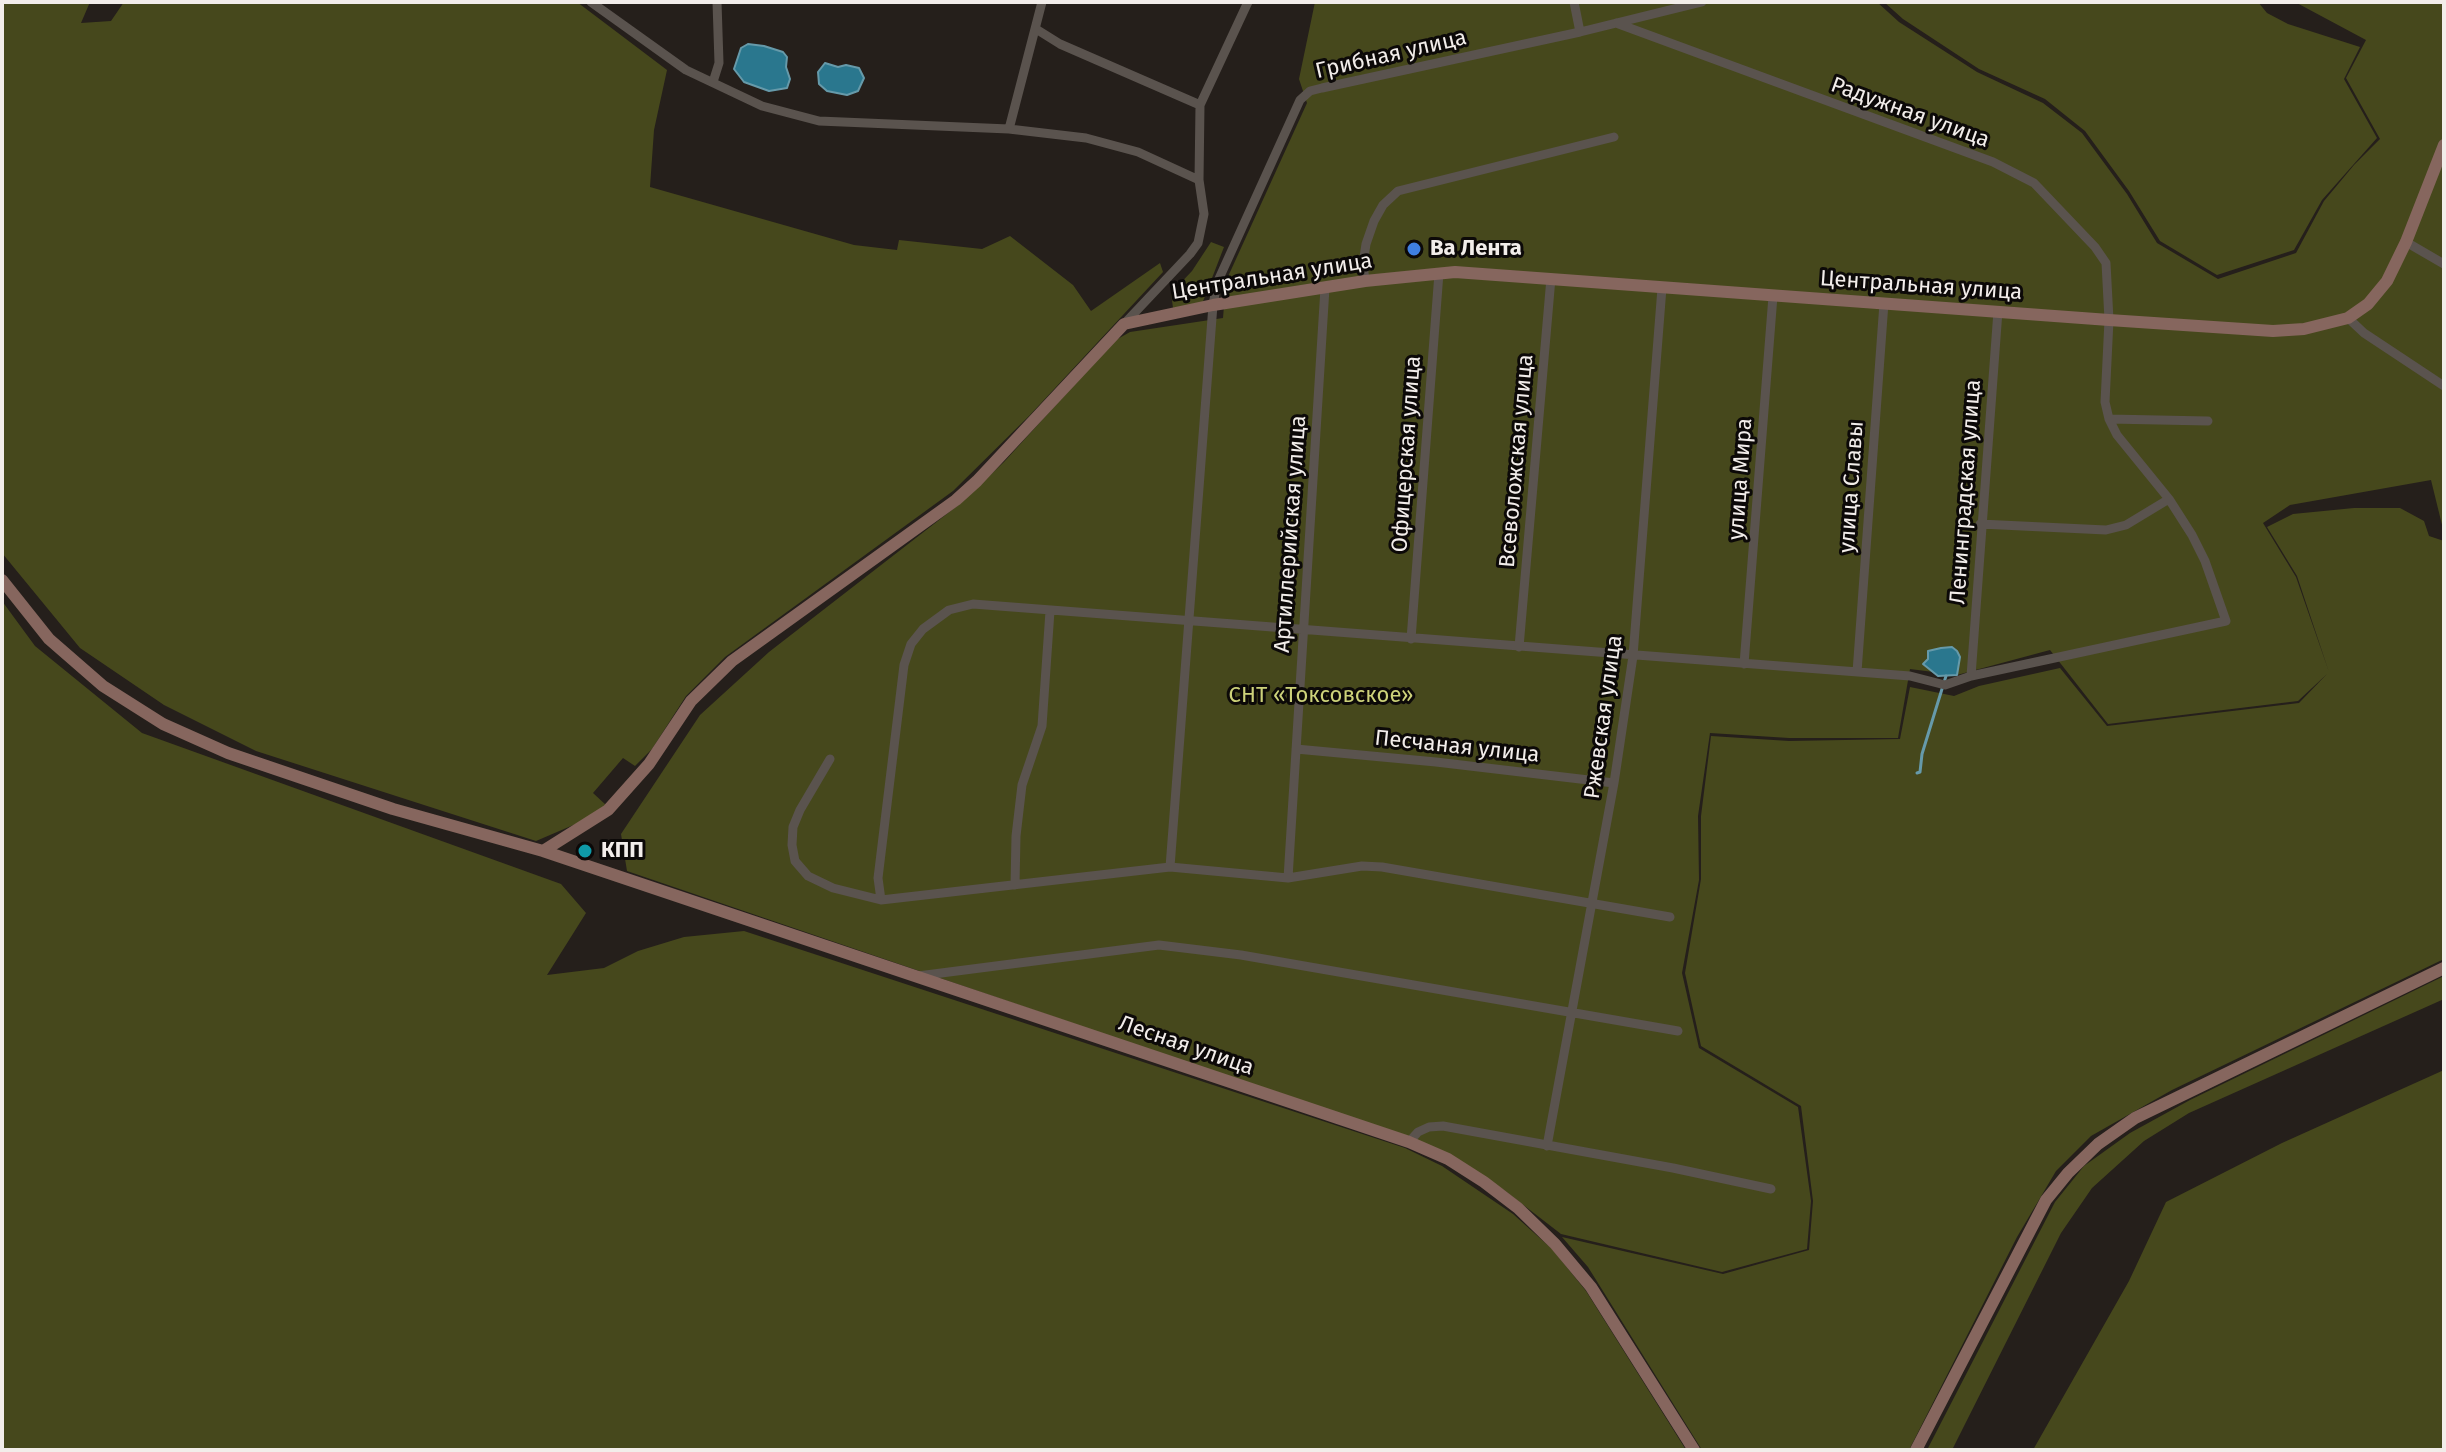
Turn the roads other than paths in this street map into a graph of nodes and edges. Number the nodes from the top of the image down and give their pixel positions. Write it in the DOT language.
graph roads {
  1 [pos="591,2"];
  2 [pos="717,2"];
  3 [pos="1042,2"];
  4 [pos="1248,2"];
  5 [pos="1574,2"];
  6 [pos="1702,2"];
  7 [pos="1616,23"];
  8 [pos="1036,29"];
  9 [pos="1580,32"];
  10 [pos="713,82"];
  11 [pos="1200,105"];
  12 [pos="1009,129"];
  13 [pos="1614,137"];
  14 [pos="2444,145"];
  15 [pos="1199,180"];
  16 [pos="2406,242"];
  17 [pos="2444,264"];
  18 [pos="1439,273"];
  19 [pos="1551,278"];
  20 [pos="1365,281"];
  21 [pos="1325,288"];
  22 [pos="1662,288"];
  23 [pos="1773,296"];
  24 [pos="1884,303"];
  25 [pos="1213,305"];
  26 [pos="1998,311"];
  27 [pos="2348,318"];
  28 [pos="2109,320"];
  29 [pos="1124,324"];
  30 [pos="2444,386"];
  31 [pos="2109,419"];
  32 [pos="2208,421"];
  33 [pos="2169,499"];
  34 [pos="1980,524"];
  35 [pos="2,580"];
  36 [pos="1050,611"];
  37 [pos="1189,622"];
  38 [pos="1303,630"];
  39 [pos="1411,639"];
  40 [pos="1519,647"];
  41 [pos="1633,656"];
  42 [pos="1744,664"];
  43 [pos="1857,672"];
  44 [pos="1971,676"];
  45 [pos="1296,749"];
  46 [pos="830,759"];
  47 [pos="1614,783"];
  48 [pos="543,851"];
  49 [pos="1170,867"];
  50 [pos="1288,878"];
  51 [pos="1015,885"];
  52 [pos="881,900"];
  53 [pos="1591,903"];
  54 [pos="1670,917"];
  55 [pos="2444,968"];
  56 [pos="918,977"];
  57 [pos="1572,1013"];
  58 [pos="1678,1031"];
  59 [pos="1409,1142"];
  60 [pos="1547,1146"];
  61 [pos="1771,1189"];
  62 [pos="1694,1450"];
  63 [pos="1916,1450"];
  1 -- 10 [label="street"];
  2 -- 10 [label="street"];
  3 -- 8 [label="street"];
  4 -- 11 [label="street"];
  5 -- 9 [label="street"];
  6 -- 7 [label="street, Грибная улица"];
  7 -- 9 [label="street, Грибная улица"];
  7 -- 28 [label="street, Радужная улица"];
  8 -- 11 [label="street"];
  8 -- 12 [label="street"];
  9 -- 25 [label="street, Грибная улица"];
  10 -- 12 [label="street"];
  11 -- 15 [label="street"];
  12 -- 15 [label="street"];
  13 -- 20 [label="street"];
  14 -- 16 [label="street, Центральная улица"];
  15 -- 29 [label="street"];
  16 -- 17 [label="street"];
  16 -- 27 [label="street, Центральная улица"];
  18 -- 19 [label="street, Центральная улица"];
  18 -- 20 [label="street, Центральная улица"];
  18 -- 39 [label="street, Офицерская улица"];
  19 -- 22 [label="street, Центральная улица"];
  19 -- 40 [label="street, Всеволожская улица"];
  20 -- 21 [label="street, Центральная улица"];
  21 -- 25 [label="street, Центральная улица"];
  21 -- 38 [label="street, Артиллерийская улица"];
  22 -- 23 [label="street, Центральная улица"];
  22 -- 41 [label="street, Ржевская улица"];
  23 -- 24 [label="street, Центральная улица"];
  23 -- 42 [label="street, улица Мира"];
  24 -- 26 [label="street, Центральная улица"];
  24 -- 43 [label="street, улица Славы"];
  25 -- 29 [label="street, Центральная улица"];
  25 -- 37 [label="street"];
  26 -- 28 [label="street, Центральная улица"];
  26 -- 34 [label="street, Ленинградская улица"];
  27 -- 28 [label="street, Центральная улица"];
  27 -- 30 [label="street"];
  28 -- 31 [label="street, Радужная улица"];
  29 -- 48 [label="street"];
  31 -- 32 [label="street"];
  31 -- 33 [label="street"];
  33 -- 34 [label="street"];
  33 -- 44 [label="street"];
  34 -- 44 [label="street, Ленинградская улица"];
  35 -- 48 [label="street, Лесная улица"];
  36 -- 37 [label="street"];
  36 -- 51 [label="street"];
  36 -- 52 [label="street"];
  37 -- 38 [label="street"];
  37 -- 49 [label="street"];
  38 -- 39 [label="street"];
  38 -- 45 [label="street, Артиллерийская улица"];
  39 -- 40 [label="street"];
  40 -- 41 [label="street"];
  41 -- 42 [label="street"];
  41 -- 47 [label="street, Ржевская улица"];
  42 -- 43 [label="street"];
  43 -- 44 [label="street"];
  45 -- 47 [label="street, Песчаная улица"];
  45 -- 50 [label="street, Артиллерийская улица"];
  46 -- 52 [label="street"];
  47 -- 53 [label="street, Ржевская улица"];
  48 -- 56 [label="street, Лесная улица"];
  49 -- 50 [label="street"];
  49 -- 51 [label="street"];
  50 -- 53 [label="street"];
  51 -- 52 [label="street"];
  53 -- 54 [label="street"];
  53 -- 57 [label="street, Ржевская улица"];
  55 -- 63 [label="street"];
  56 -- 57 [label="street"];
  56 -- 59 [label="street, Лесная улица"];
  57 -- 58 [label="street"];
  57 -- 60 [label="street, Ржевская улица"];
  59 -- 60 [label="street"];
  59 -- 62 [label="street, Лесная улица"];
  60 -- 61 [label="street"];
}
